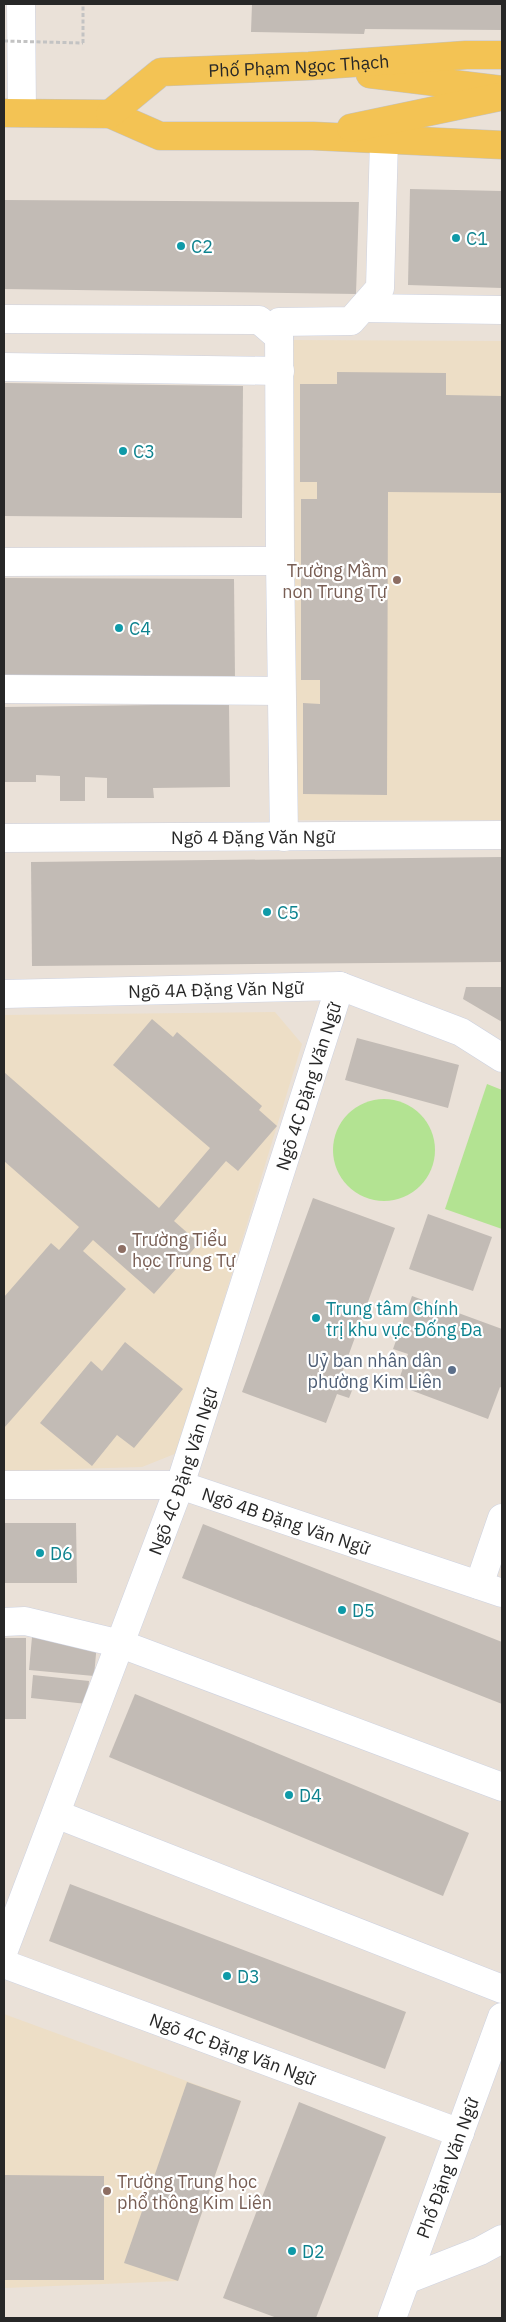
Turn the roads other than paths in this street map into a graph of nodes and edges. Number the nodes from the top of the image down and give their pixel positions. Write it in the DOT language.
graph roads {
  1 [pos="22,4"];
  2 [pos="502,55"];
  3 [pos="309,66"];
  4 [pos="502,90"];
  5 [pos="502,96"];
  6 [pos="13,113"];
  7 [pos="110,114"];
  8 [pos="313,136"];
  9 [pos="384,140"];
  10 [pos="502,145"];
  11 [pos="362,308"];
  12 [pos="502,310"];
  13 [pos="4,319"];
  14 [pos="279,337"];
  15 [pos="4,367"];
  16 [pos="280,370"];
  17 [pos="4,562"];
  18 [pos="280,562"];
  19 [pos="4,689"];
  20 [pos="281,691"];
  21 [pos="502,835"];
  22 [pos="284,837"];
  23 [pos="4,838"];
  24 [pos="340,986"];
  25 [pos="4,994"];
  26 [pos="502,1058"];
  27 [pos="4,1485"];
  28 [pos="180,1486"];
  29 [pos="502,1518"];
  30 [pos="491,1589"];
  31 [pos="4,1622"];
  32 [pos="121,1644"];
  33 [pos="502,1787"];
  34 [pos="56,1814"];
  35 [pos="4,1950"];
  36 [pos="4,1964"];
  37 [pos="502,1989"];
  38 [pos="502,2017"];
  39 [pos="460,2132"];
  40 [pos="502,2238"];
  41 [pos="406,2280"];
  42 [pos="392,2318"];
  1 -- 6 [label="street"];
  2 -- 3 [label="main road, Phố Phạm Ngọc Thạch"];
  3 -- 4 [label="main road"];
  3 -- 7 [label="main road, Phố Phạm Ngọc Thạch"];
  5 -- 8 [label="main road"];
  6 -- 7 [label="main road"];
  7 -- 8 [label="main road"];
  8 -- 9 [label="main road"];
  9 -- 10 [label="main road"];
  9 -- 11 [label="street"];
  11 -- 12 [label="street"];
  11 -- 14 [label="street"];
  13 -- 14 [label="street"];
  14 -- 16 [label="street"];
  15 -- 16 [label="street"];
  16 -- 18 [label="street"];
  17 -- 18 [label="street"];
  18 -- 20 [label="street"];
  19 -- 20 [label="street"];
  20 -- 22 [label="street"];
  21 -- 22 [label="street, Ngõ 4 Đặng Văn Ngữ"];
  22 -- 23 [label="street, Ngõ 4 Đặng Văn Ngữ"];
  24 -- 25 [label="street, Ngõ 4A Đặng Văn Ngữ"];
  24 -- 26 [label="street, Ngõ 4A Đặng Văn Ngữ"];
  24 -- 28 [label="street, Ngõ 4C Đặng Văn Ngữ"];
  27 -- 28 [label="street, Ngõ 4B Đặng Văn Ngữ"];
  28 -- 30 [label="street, Ngõ 4B Đặng Văn Ngữ"];
  28 -- 32 [label="street, Ngõ 4C Đặng Văn Ngữ"];
  29 -- 30 [label="street"];
  31 -- 32 [label="street"];
  32 -- 33 [label="street"];
  32 -- 34 [label="street, Ngõ 4C Đặng Văn Ngữ"];
  34 -- 35 [label="street, Ngõ 4C Đặng Văn Ngữ"];
  34 -- 37 [label="street"];
  36 -- 39 [label="street, Ngõ 4C Đặng Văn Ngữ"];
  38 -- 39 [label="street, Phố Đặng Văn Ngữ"];
  39 -- 41 [label="street, Phố Đặng Văn Ngữ"];
  40 -- 41 [label="street"];
  41 -- 42 [label="street, Phố Đặng Văn Ngữ"];
}
